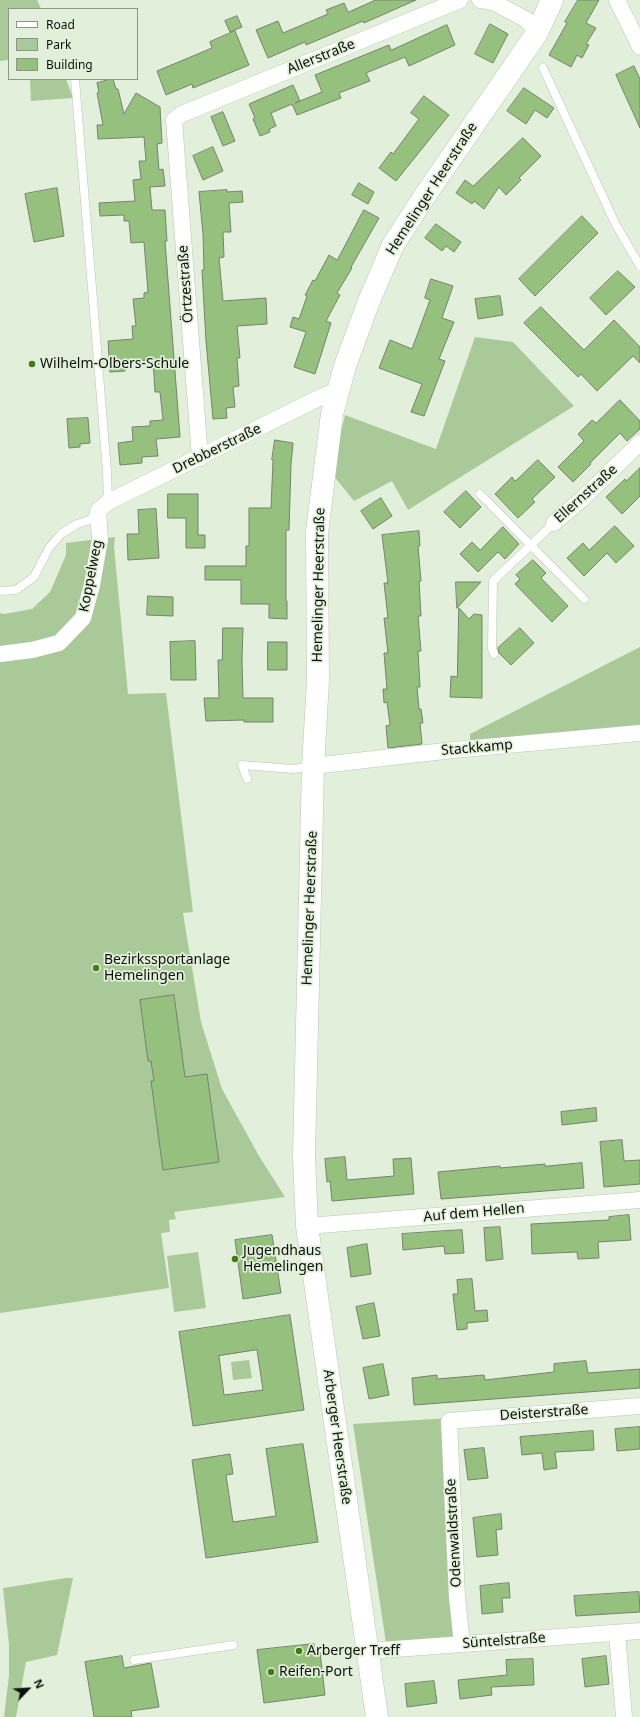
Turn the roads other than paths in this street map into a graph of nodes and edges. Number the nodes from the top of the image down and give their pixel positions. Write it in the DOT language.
graph roads {
  1 [pos="460,0"];
  2 [pos="480,0"];
  3 [pos="552,0"];
  4 [pos="618,0"];
  5 [pos="536,33"];
  6 [pos="640,47"];
  7 [pos="542,68"];
  8 [pos="75,80"];
  9 [pos="182,114"];
  10 [pos="640,266"];
  11 [pos="339,390"];
  12 [pos="640,443"];
  13 [pos="200,458"];
  14 [pos="480,494"];
  15 [pos="103,507"];
  16 [pos="554,523"];
  17 [pos="530,544"];
  18 [pos="0,591"];
  19 [pos="584,599"];
  20 [pos="0,654"];
  21 [pos="494,654"];
  22 [pos="640,733"];
  23 [pos="313,766"];
  24 [pos="247,779"];
  25 [pos="304,1156"];
  26 [pos="640,1200"];
  27 [pos="307,1226"];
  28 [pos="640,1406"];
  29 [pos="449,1421"];
  30 [pos="640,1631"];
  31 [pos="617,1633"];
  32 [pos="462,1644"];
  33 [pos="233,1645"];
  34 [pos="368,1651"];
  35 [pos="134,1660"];
  36 [pos="377,1717"];
  37 [pos="624,1717"];
  1 -- 9 [label="street, Allerstraße"];
  2 -- 5 [label="street"];
  3 -- 5 [label="main road, Hemelinger Heerstraße"];
  4 -- 6 [label="street"];
  5 -- 11 [label="main road, Hemelinger Heerstraße"];
  7 -- 10 [label="lane"];
  8 -- 15 [label="lane"];
  9 -- 13 [label="street, Örtzestraße"];
  11 -- 13 [label="street, Drebberstraße"];
  11 -- 23 [label="main road, Hemelinger Heerstraße"];
  12 -- 16 [label="street, Ellernstraße"];
  13 -- 15 [label="street, Drebberstraße"];
  14 -- 17 [label="lane"];
  15 -- 18 [label="lane"];
  15 -- 20 [label="street, Koppelweg"];
  16 -- 17 [label="lane, Ellernstraße"];
  17 -- 19 [label="lane"];
  17 -- 21 [label="lane, Ellernstraße"];
  22 -- 23 [label="street, Stackkamp"];
  23 -- 24 [label="lane"];
  23 -- 25 [label="main road, Hemelinger Heerstraße"];
  25 -- 27 [label="main road, Arberger Heerstraße"];
  26 -- 27 [label="street, Auf dem Hellen"];
  27 -- 34 [label="main road, Arberger Heerstraße"];
  28 -- 29 [label="street, Deisterstraße"];
  29 -- 32 [label="street, Odenwaldstraße"];
  30 -- 31 [label="street, Süntelstraße"];
  31 -- 32 [label="street, Süntelstraße"];
  31 -- 37 [label="street"];
  32 -- 34 [label="street, Süntelstraße"];
  33 -- 35 [label="lane"];
  34 -- 36 [label="main road, Arberger Heerstraße"];
}
